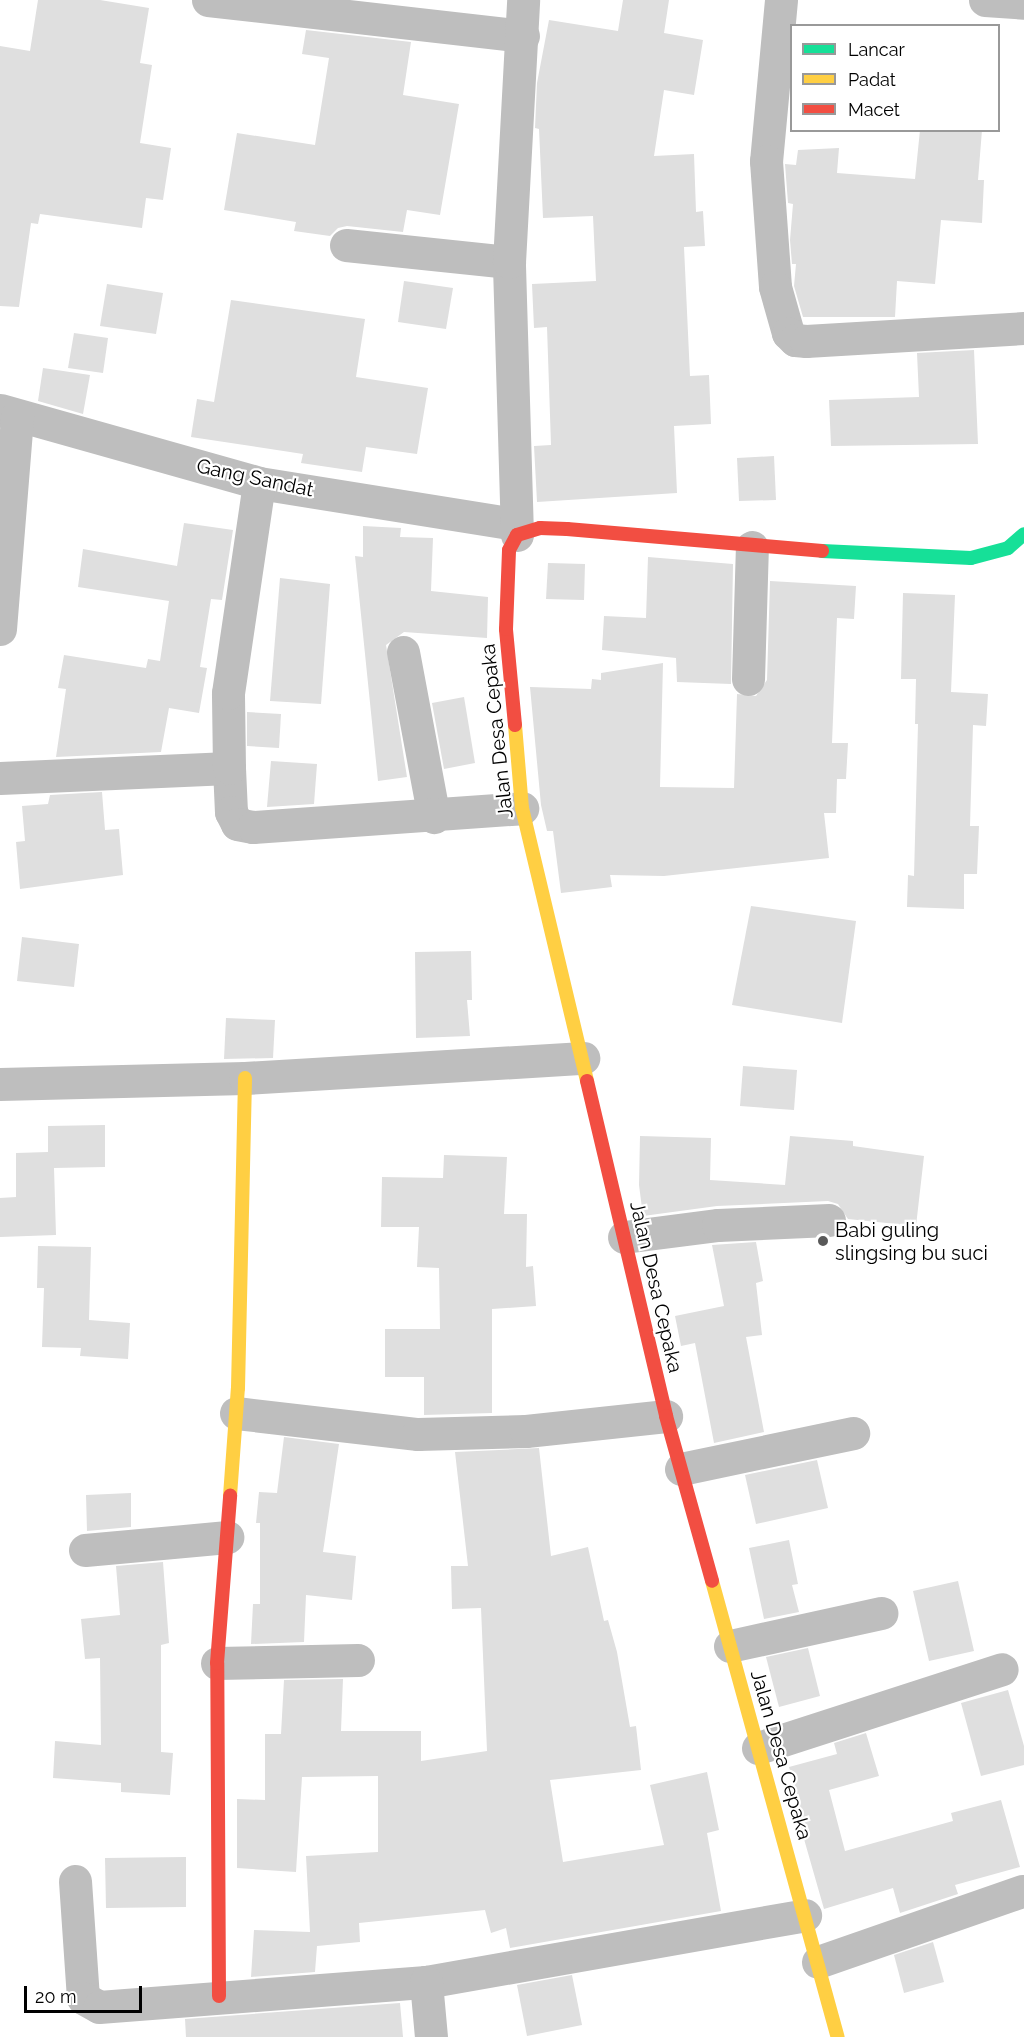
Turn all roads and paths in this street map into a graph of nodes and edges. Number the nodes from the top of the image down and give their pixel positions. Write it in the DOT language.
graph roads {
  1 [pos="208,0"];
  2 [pos="523,0"];
  3 [pos="781,0"];
  4 [pos="985,0"];
  5 [pos="1024,3"];
  6 [pos="523,36"];
  7 [pos="346,245"];
  8 [pos="509,262"];
  9 [pos="1024,328"];
  10 [pos="9,413"];
  11 [pos="259,483"];
  12 [pos="516,529"];
  13 [pos="1024,534"];
  14 [pos="752,548"];
  15 [pos="0,629"];
  16 [pos="404,652"];
  17 [pos="748,679"];
  18 [pos="229,768"];
  19 [pos="0,778"];
  20 [pos="522,808"];
  21 [pos="434,817"];
  22 [pos="583,1058"];
  23 [pos="245,1078"];
  24 [pos="0,1084"];
  25 [pos="830,1220"];
  26 [pos="624,1237"];
  27 [pos="236,1413"];
  28 [pos="666,1416"];
  29 [pos="853,1433"];
  30 [pos="681,1469"];
  31 [pos="227,1537"];
  32 [pos="85,1550"];
  33 [pos="881,1613"];
  34 [pos="730,1647"];
  35 [pos="358,1660"];
  36 [pos="217,1663"];
  37 [pos="1002,1669"];
  38 [pos="758,1748"];
  39 [pos="75,1881"];
  40 [pos="1022,1891"];
  41 [pos="805,1915"];
  42 [pos="818,1962"];
  43 [pos="426,1982"];
  44 [pos="219,1996"];
  45 [pos="431,2037"];
  46 [pos="838,2037"];
  1 -- 6 [label="street"];
  2 -- 6 [label="street"];
  3 -- 9 [label="street"];
  4 -- 5 [label="street"];
  6 -- 8 [label="street"];
  7 -- 8 [label="street"];
  8 -- 12 [label="street"];
  10 -- 11 [label="street, Gang Sandat"];
  10 -- 15 [label="street"];
  11 -- 12 [label="street, Gang Sandat"];
  11 -- 18 [label="street"];
  12 -- 14 [label="street"];
  12 -- 20 [label="street, Jalan Desa Cepaka"];
  13 -- 14 [label="street"];
  14 -- 17 [label="street"];
  16 -- 21 [label="street"];
  18 -- 19 [label="street"];
  18 -- 21 [label="street"];
  20 -- 21 [label="street"];
  20 -- 22 [label="street, Jalan Desa Cepaka"];
  22 -- 23 [label="street"];
  22 -- 26 [label="street, Jalan Desa Cepaka"];
  23 -- 24 [label="street"];
  23 -- 27 [label="street"];
  25 -- 26 [label="street"];
  26 -- 28 [label="street, Jalan Desa Cepaka"];
  27 -- 28 [label="street"];
  27 -- 31 [label="street"];
  28 -- 30 [label="street, Jalan Desa Cepaka"];
  29 -- 30 [label="street"];
  30 -- 34 [label="street, Jalan Desa Cepaka"];
  31 -- 32 [label="street"];
  31 -- 36 [label="street"];
  33 -- 34 [label="street"];
  34 -- 38 [label="street, Jalan Desa Cepaka"];
  35 -- 36 [label="street"];
  36 -- 44 [label="street"];
  37 -- 38 [label="street"];
  38 -- 41 [label="street, Jalan Desa Cepaka"];
  39 -- 44 [label="street"];
  40 -- 42 [label="street"];
  41 -- 42 [label="street, Jalan Desa Cepaka"];
  41 -- 43 [label="street"];
  42 -- 46 [label="street, Jalan Desa Cepaka"];
  43 -- 44 [label="street"];
  43 -- 45 [label="street"];
}
